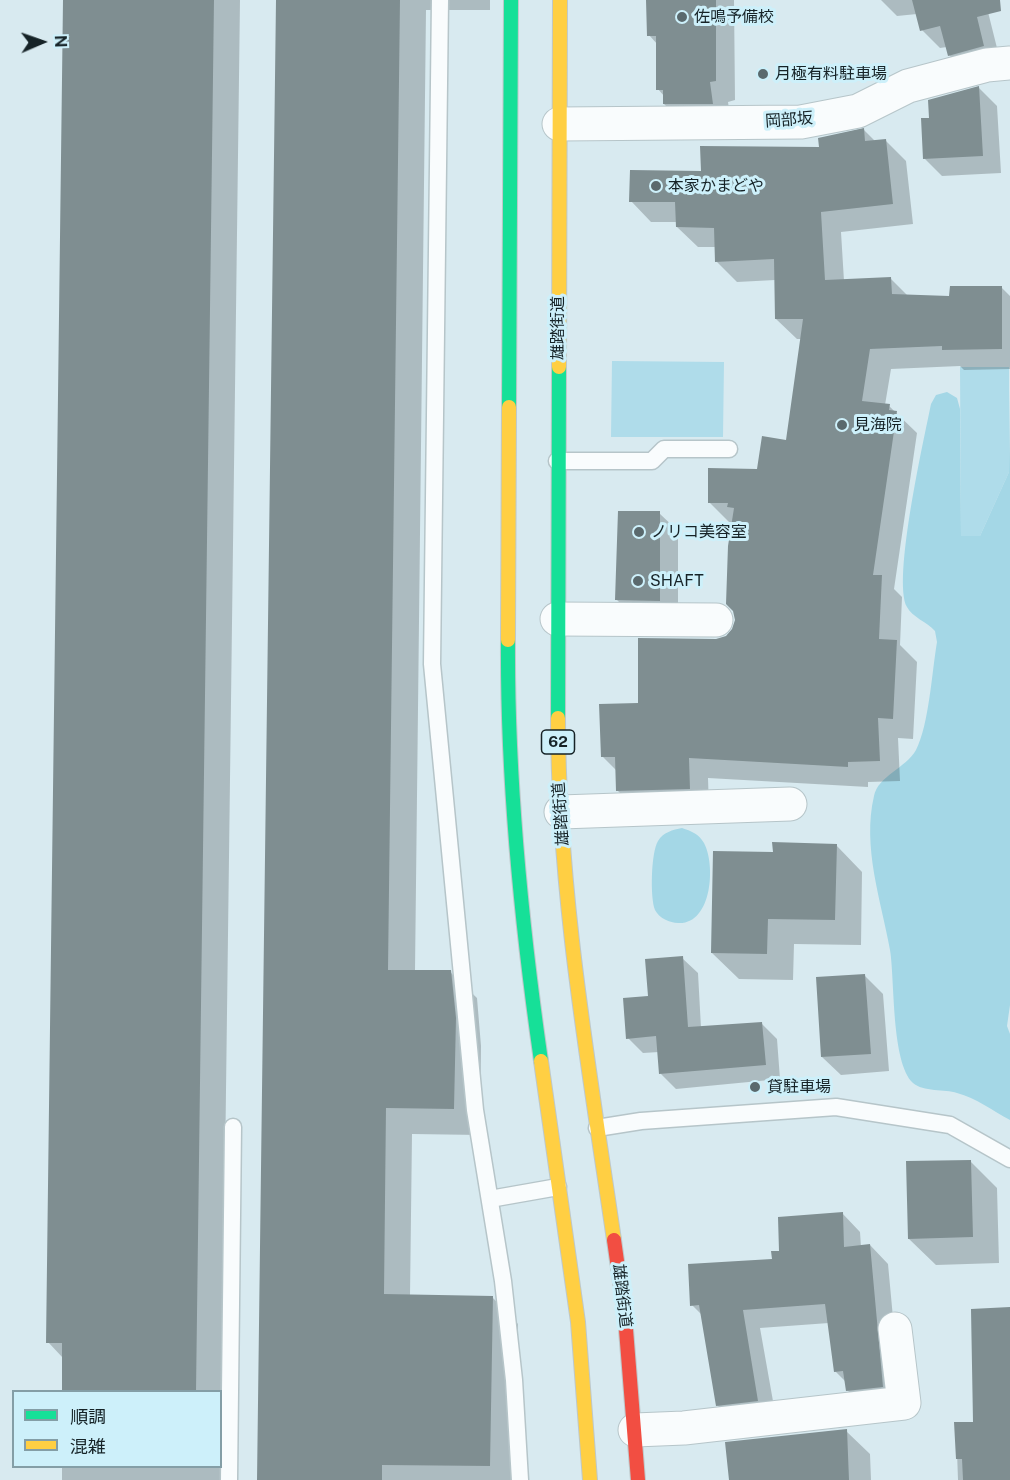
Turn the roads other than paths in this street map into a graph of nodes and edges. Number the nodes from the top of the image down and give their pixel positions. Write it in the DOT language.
graph roads {
  1 [pos="440,0"];
  2 [pos="511,0"];
  3 [pos="560,0"];
  4 [pos="1010,63"];
  5 [pos="559,124"];
  6 [pos="729,449"];
  7 [pos="557,460"];
  8 [pos="557,619"];
  9 [pos="716,620"];
  10 [pos="790,804"];
  11 [pos="561,812"];
  12 [pos="233,1127"];
  13 [pos="597,1128"];
  14 [pos="1010,1159"];
  15 [pos="558,1187"];
  16 [pos="490,1198"];
  17 [pos="895,1329"];
  18 [pos="635,1431"];
  19 [pos="229,1480"];
  20 [pos="520,1480"];
  21 [pos="590,1480"];
  22 [pos="638,1480"];
  1 -- 16 [label="lane"];
  2 -- 15 [label="main road"];
  3 -- 5 [label="main road, 雄踏街道 / 62"];
  4 -- 5 [label="street, 岡部坂"];
  5 -- 7 [label="main road, 雄踏街道 / 62"];
  6 -- 7 [label="lane"];
  7 -- 8 [label="main road, 雄踏街道 / 62"];
  8 -- 9 [label="street"];
  8 -- 11 [label="main road, 雄踏街道 / 62"];
  10 -- 11 [label="street"];
  11 -- 13 [label="main road, 雄踏街道 / 62"];
  12 -- 19 [label="lane"];
  13 -- 14 [label="lane"];
  13 -- 18 [label="main road, 雄踏街道 / 62"];
  15 -- 16 [label="lane"];
  15 -- 21 [label="main road"];
  16 -- 20 [label="lane"];
  17 -- 18 [label="street"];
  18 -- 22 [label="main road, 雄踏街道 / 62"];
}
